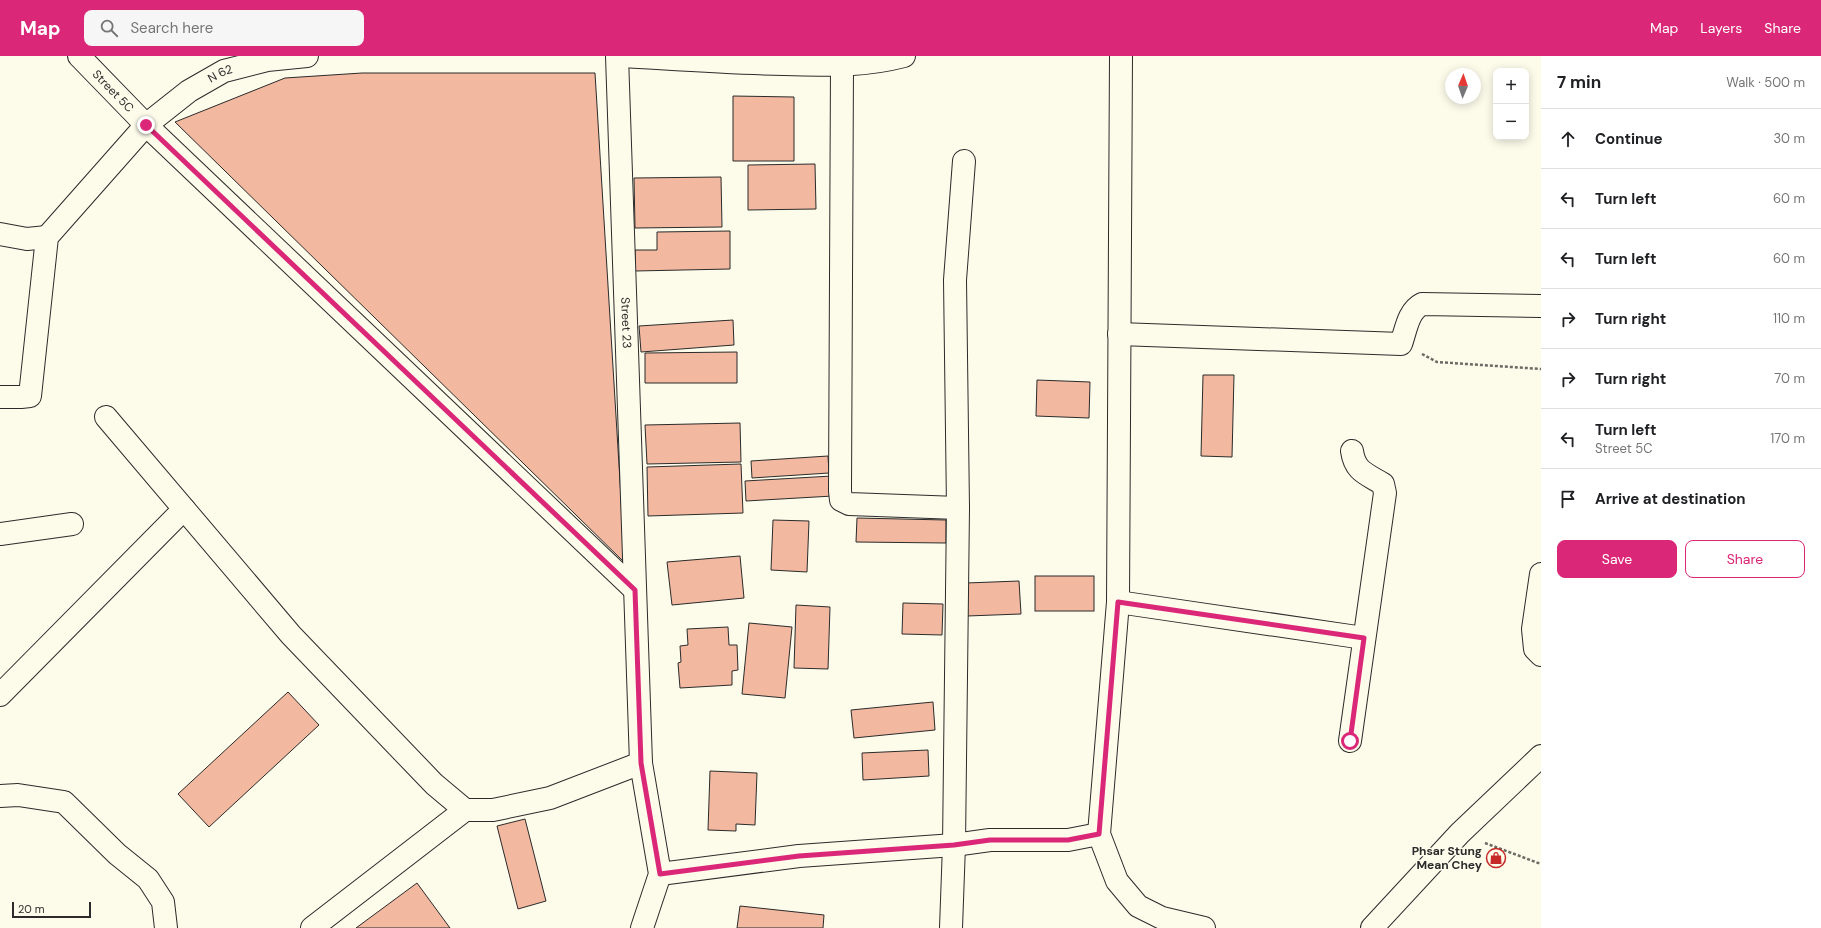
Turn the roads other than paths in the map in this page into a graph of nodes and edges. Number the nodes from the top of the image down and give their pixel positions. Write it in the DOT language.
graph roads {
  1 [pos="79,56"];
  2 [pos="307,56"];
  3 [pos="617,56"];
  4 [pos="623,56"];
  5 [pos="904,56"];
  6 [pos="1121,56"];
  7 [pos="848,62"];
  8 [pos="223,63"];
  9 [pos="146,125"];
  10 [pos="964,161"];
  11 [pos="0,234"];
  12 [pos="47,237"];
  13 [pos="1541,306"];
  14 [pos="1119,334"];
  15 [pos="0,397"];
  16 [pos="106,418"];
  17 [pos="1352,451"];
  18 [pos="958,508"];
  19 [pos="184,509"];
  20 [pos="72,524"];
  21 [pos="0,534"];
  22 [pos="1541,574"];
  23 [pos="635,590"];
  24 [pos="1118,602"];
  25 [pos="1364,638"];
  26 [pos="1541,655"];
  27 [pos="0,695"];
  28 [pos="1350,741"];
  29 [pos="1541,756"];
  30 [pos="641,763"];
  31 [pos="0,796"];
  32 [pos="465,810"];
  33 [pos="1099,834"];
  34 [pos="954,845"];
  35 [pos="660,874"];
  36 [pos="166,928"];
  37 [pos="312,928"];
  38 [pos="642,928"];
  39 [pos="950,928"];
  40 [pos="1204,928"];
  41 [pos="1372,928"];
  1 -- 9 [label="street, Street 5C"];
  2 -- 8 [label="street, N 62"];
  3 -- 23 [label="street, Street 23"];
  4 -- 7 [label="street"];
  5 -- 7 [label="street"];
  6 -- 14 [label="street"];
  7 -- 18 [label="street"];
  8 -- 9 [label="street, N 62"];
  9 -- 12 [label="street, N 62"];
  9 -- 23 [label="street, Street 5C"];
  10 -- 18 [label="street"];
  11 -- 12 [label="street"];
  12 -- 15 [label="street"];
  13 -- 14 [label="street"];
  14 -- 24 [label="street"];
  16 -- 19 [label="street"];
  17 -- 25 [label="street"];
  18 -- 34 [label="street"];
  19 -- 27 [label="street"];
  19 -- 32 [label="street"];
  20 -- 21 [label="street"];
  22 -- 26 [label="street"];
  23 -- 30 [label="street, Street 23"];
  24 -- 25 [label="street"];
  24 -- 33 [label="street"];
  25 -- 28 [label="street"];
  29 -- 41 [label="street"];
  30 -- 32 [label="street"];
  30 -- 35 [label="street, Street 23"];
  31 -- 36 [label="street"];
  32 -- 37 [label="street"];
  33 -- 34 [label="street"];
  33 -- 40 [label="street"];
  34 -- 35 [label="street"];
  34 -- 39 [label="street"];
  35 -- 38 [label="street"];
}
